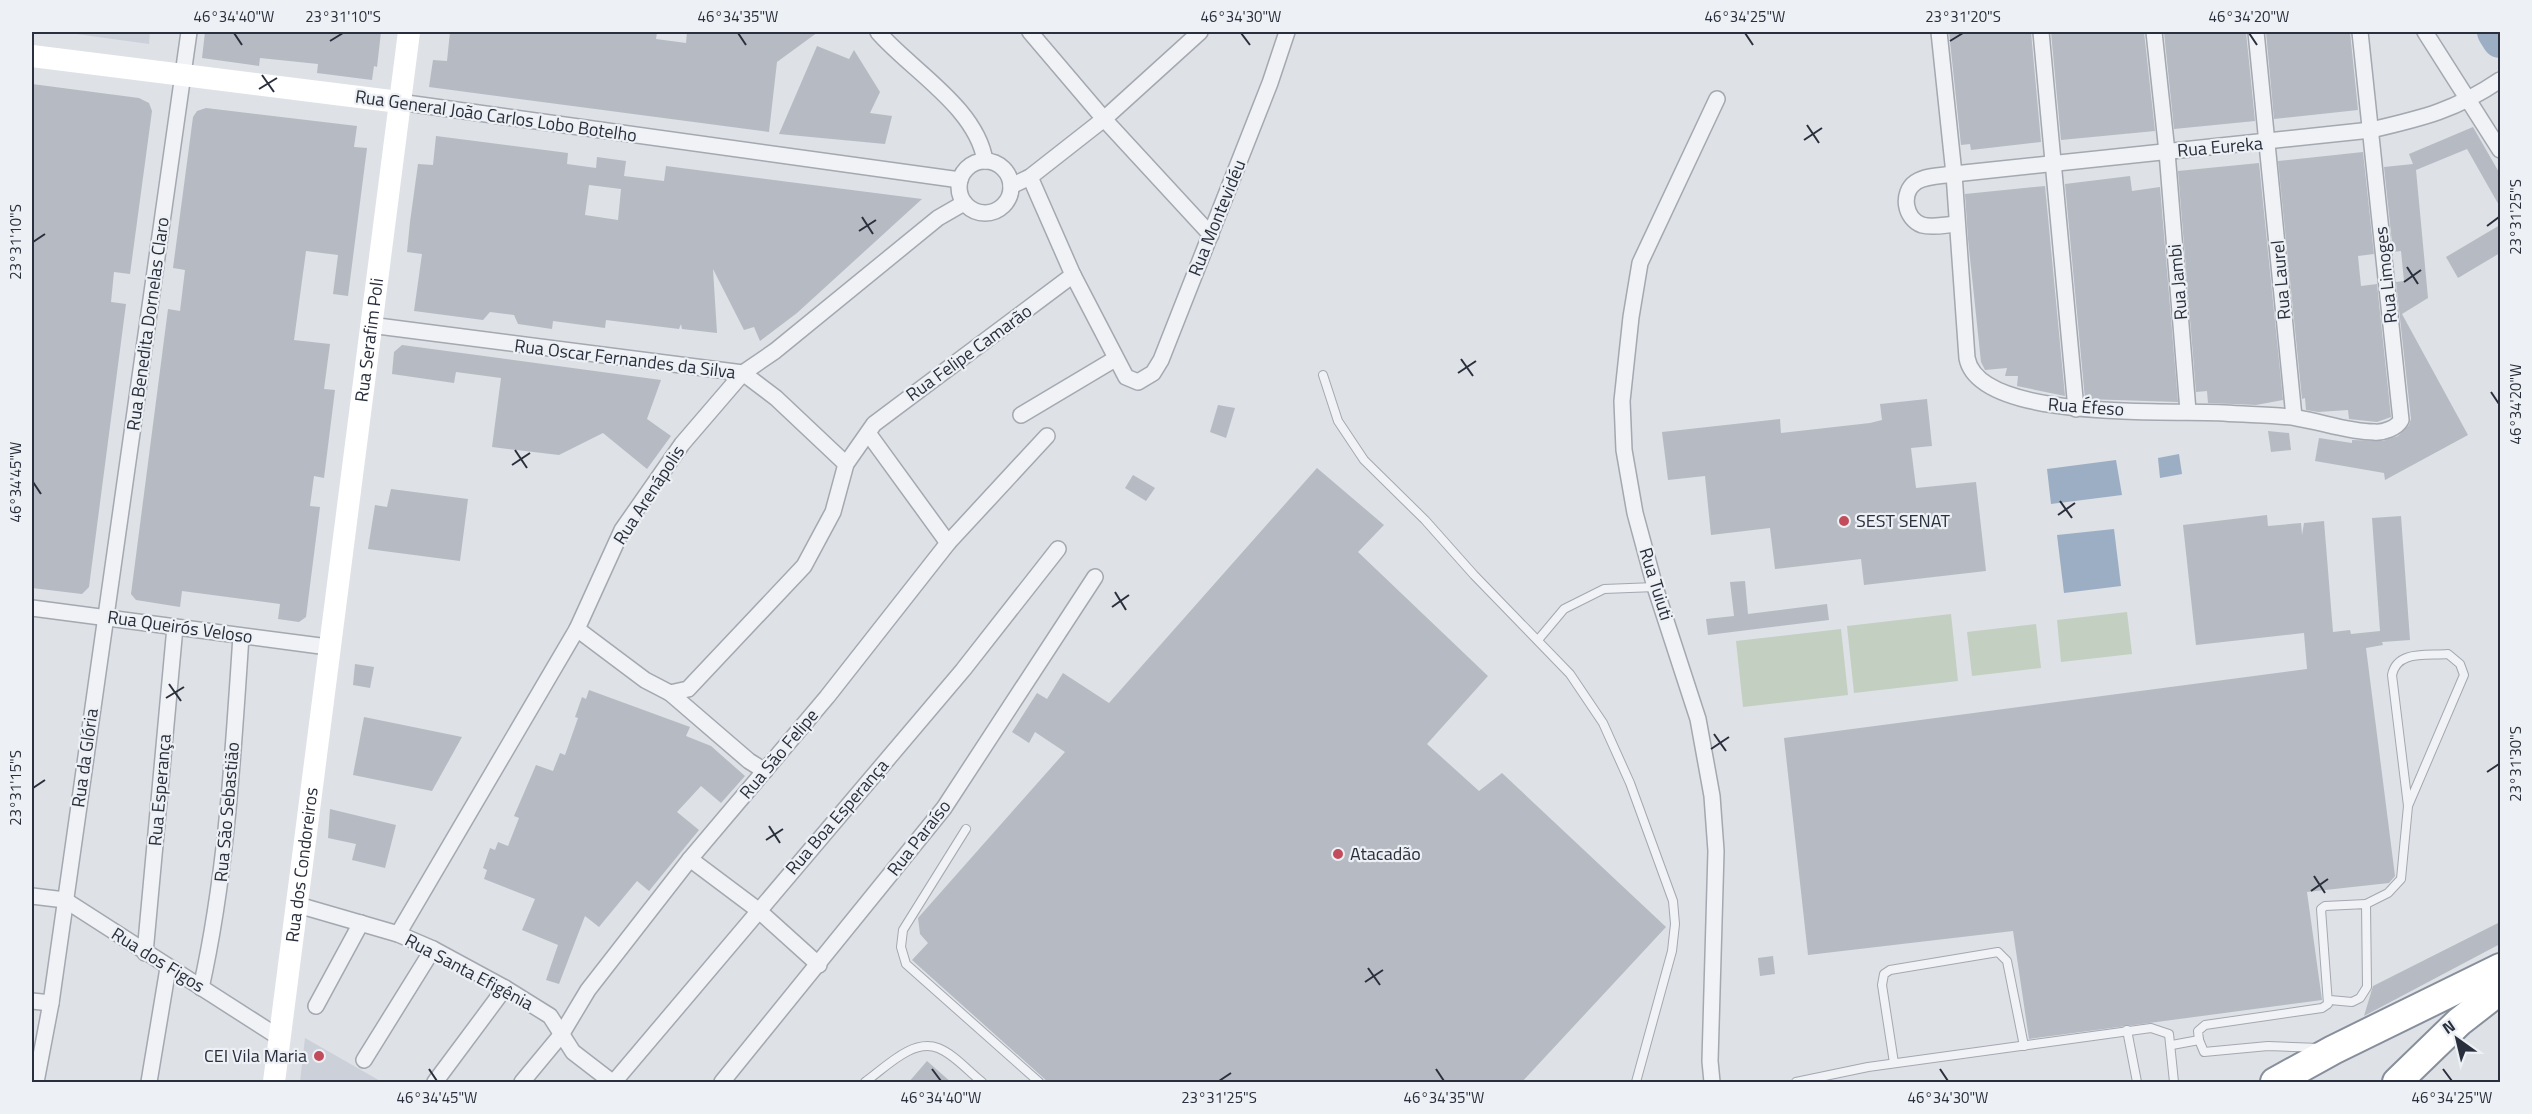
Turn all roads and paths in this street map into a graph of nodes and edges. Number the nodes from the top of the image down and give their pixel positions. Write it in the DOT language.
graph roads {
  1 [pos="189,32"];
  2 [pos="409,32"];
  3 [pos="878,32"];
  4 [pos="1030,32"];
  5 [pos="1200,32"];
  6 [pos="1287,32"];
  7 [pos="1939,32"];
  8 [pos="2041,32"];
  9 [pos="2154,32"];
  10 [pos="2256,32"];
  11 [pos="2360,32"];
  12 [pos="2425,32"];
  13 [pos="32,56"];
  14 [pos="184,76"];
  15 [pos="2500,81"];
  16 [pos="1717,99"];
  17 [pos="2470,101"];
  18 [pos="399,102"];
  19 [pos="1104,119"];
  20 [pos="2372,130"];
  21 [pos="2268,142"];
  22 [pos="2500,150"];
  23 [pos="2167,152"];
  24 [pos="985,161"];
  25 [pos="2055,163"];
  26 [pos="1954,174"];
  27 [pos="1030,177"];
  28 [pos="960,180"];
  29 [pos="1011,186"];
  30 [pos="964,203"];
  31 [pos="1956,224"];
  32 [pos="1211,235"];
  33 [pos="1073,275"];
  34 [pos="370,326"];
  35 [pos="1115,359"];
  36 [pos="743,374"];
  37 [pos="1323,375"];
  38 [pos="2076,409"];
  39 [pos="2188,411"];
  40 [pos="1021,415"];
  41 [pos="2294,417"];
  42 [pos="2402,420"];
  43 [pos="868,433"];
  44 [pos="1047,436"];
  45 [pos="846,464"];
  46 [pos="948,543"];
  47 [pos="1058,549"];
  48 [pos="1095,577"];
  49 [pos="1655,588"];
  50 [pos="32,608"];
  51 [pos="105,616"];
  52 [pos="176,627"];
  53 [pos="577,629"];
  54 [pos="241,636"];
  55 [pos="1538,640"];
  56 [pos="328,647"];
  57 [pos="670,693"];
  58 [pos="765,771"];
  59 [pos="2408,806"];
  60 [pos="966,829"];
  61 [pos="690,859"];
  62 [pos="32,896"];
  63 [pos="65,900"];
  64 [pos="2366,904"];
  65 [pos="298,905"];
  66 [pos="758,910"];
  67 [pos="362,923"];
  68 [pos="398,934"];
  69 [pos="433,949"];
  70 [pos="145,953"];
  71 [pos="819,965"];
  72 [pos="168,968"];
  73 [pos="2500,968"];
  74 [pos="201,988"];
  75 [pos="505,988"];
  76 [pos="2500,990"];
  77 [pos="2330,1000"];
  78 [pos="32,1001"];
  79 [pos="51,1003"];
  80 [pos="316,1006"];
  81 [pos="2127,1030"];
  82 [pos="561,1035"];
  83 [pos="280,1038"];
  84 [pos="2199,1040"];
  85 [pos="2172,1045"];
  86 [pos="2024,1046"];
  87 [pos="2333,1050"];
  88 [pos="36,1060"];
  89 [pos="364,1060"];
  90 [pos="1894,1064"];
  91 [pos="36,1083"];
  92 [pos="149,1083"];
  93 [pos="274,1083"];
  94 [pos="435,1083"];
  95 [pos="522,1083"];
  96 [pos="613,1083"];
  97 [pos="722,1083"];
  98 [pos="865,1083"];
  99 [pos="982,1083"];
  100 [pos="1039,1083"];
  101 [pos="1636,1083"];
  102 [pos="1712,1083"];
  103 [pos="1796,1083"];
  104 [pos="2137,1083"];
  105 [pos="2174,1083"];
  106 [pos="2275,1083"];
  107 [pos="2397,1083"];
  1 -- 14 [label="street, Rua Benedita Dornelas Claro"];
  2 -- 18 [label="street, Rua Serafim Poli"];
  3 -- 24 [label="street"];
  4 -- 19 [label="street"];
  5 -- 19 [label="street"];
  6 -- 32 [label="street, Rua Montevidéu"];
  7 -- 26 [label="street, Rua Éfeso"];
  8 -- 25 [label="street"];
  9 -- 23 [label="street, Rua Jambi"];
  10 -- 21 [label="street, Rua Laurel"];
  11 -- 20 [label="street, Rua Limoges"];
  12 -- 17 [label="street"];
  13 -- 14 [label="street, Rua General João Carlos Lobo Botelho"];
  14 -- 18 [label="street, Rua General João Carlos Lobo Botelho"];
  14 -- 51 [label="street, Rua Benedita Dornelas Claro"];
  15 -- 17 [label="street, Rua Eureka"];
  16 -- 49 [label="street, Rua Tuiuti"];
  17 -- 20 [label="street, Rua Eureka"];
  17 -- 22 [label="street"];
  18 -- 28 [label="street, Rua General João Carlos Lobo Botelho"];
  18 -- 34 [label="street, Rua Serafim Poli"];
  19 -- 27 [label="street"];
  19 -- 32 [label="street"];
  20 -- 21 [label="street, Rua Eureka"];
  20 -- 42 [label="street, Rua Limoges"];
  21 -- 23 [label="street, Rua Eureka"];
  21 -- 41 [label="street, Rua Laurel"];
  23 -- 25 [label="street, Rua Eureka"];
  23 -- 39 [label="street, Rua Jambi"];
  24 -- 28 [label="street"];
  24 -- 29 [label="street"];
  25 -- 26 [label="street, Rua Eureka"];
  25 -- 38 [label="street"];
  26 -- 31 [label="street, Rua Éfeso"];
  26 -- 31 [label="street, Rua Eureka"];
  27 -- 29 [label="street"];
  27 -- 33 [label="street"];
  28 -- 30 [label="street"];
  29 -- 30 [label="street"];
  30 -- 36 [label="street, Rua Arenápolis"];
  31 -- 38 [label="street, Rua Éfeso"];
  32 -- 35 [label="street, Rua Montevidéu"];
  33 -- 35 [label="street"];
  33 -- 43 [label="street, Rua Felipe Camarão"];
  34 -- 36 [label="street, Rua Oscar Fernandes da Silva"];
  34 -- 56 [label="street, Rua Serafim Poli"];
  35 -- 40 [label="street"];
  36 -- 45 [label="street, Rua Oscar Fernandes da Silva"];
  36 -- 53 [label="street, Rua Arenápolis"];
  37 -- 55 [label="lane"];
  38 -- 39 [label="street, Rua Éfeso"];
  39 -- 41 [label="street, Rua Éfeso"];
  41 -- 42 [label="street, Rua Éfeso"];
  43 -- 45 [label="street, Rua Felipe Camarão"];
  43 -- 46 [label="street"];
  44 -- 46 [label="street, Rua São Felipe"];
  45 -- 57 [label="street"];
  46 -- 58 [label="street, Rua São Felipe"];
  47 -- 66 [label="street, Rua Boa Esperança"];
  48 -- 71 [label="street, Rua Paraíso"];
  49 -- 55 [label="lane"];
  49 -- 102 [label="street, Rua Tuiuti"];
  50 -- 51 [label="street, Rua Queirós Veloso"];
  51 -- 52 [label="street, Rua Queirós Veloso"];
  51 -- 63 [label="street, Rua da Glória"];
  52 -- 54 [label="street, Rua Queirós Veloso"];
  52 -- 70 [label="street, Rua Esperança"];
  53 -- 57 [label="street"];
  53 -- 68 [label="street, Rua Arenápolis"];
  54 -- 56 [label="street, Rua Queirós Veloso"];
  54 -- 74 [label="street, Rua São Sebastião"];
  55 -- 101 [label="lane"];
  56 -- 65 [label="street, Rua dos Condoreiros"];
  57 -- 58 [label="street"];
  58 -- 61 [label="street, Rua São Felipe"];
  59 -- 59 [label="lane"];
  59 -- 64 [label="lane"];
  60 -- 100 [label="lane"];
  61 -- 66 [label="street"];
  61 -- 82 [label="street, Rua São Felipe"];
  62 -- 63 [label="street, Rua dos Figos"];
  63 -- 70 [label="street, Rua dos Figos"];
  63 -- 79 [label="street, Rua da Glória"];
  64 -- 77 [label="lane"];
  64 -- 77 [label="lane"];
  65 -- 67 [label="street, Rua Santa Efigênia"];
  65 -- 83 [label="street, Rua dos Condoreiros"];
  66 -- 71 [label="street"];
  66 -- 96 [label="street, Rua Boa Esperança"];
  67 -- 68 [label="street, Rua Santa Efigênia"];
  67 -- 80 [label="street"];
  68 -- 69 [label="street, Rua Santa Efigênia"];
  69 -- 75 [label="street, Rua Santa Efigênia"];
  69 -- 89 [label="street"];
  70 -- 72 [label="street, Rua dos Figos"];
  71 -- 97 [label="street, Rua Paraíso"];
  72 -- 74 [label="street, Rua dos Figos"];
  72 -- 92 [label="street"];
  73 -- 87 [label="highway"];
  74 -- 83 [label="street, Rua dos Figos"];
  75 -- 82 [label="street, Rua Santa Efigênia"];
  75 -- 94 [label="street"];
  76 -- 107 [label="highway"];
  77 -- 84 [label="lane"];
  78 -- 79 [label="street"];
  79 -- 88 [label="street, Rua da Glória"];
  81 -- 85 [label="lane"];
  81 -- 86 [label="lane"];
  81 -- 104 [label="lane"];
  82 -- 95 [label="street, Rua São Felipe"];
  82 -- 96 [label="street, Rua Santa Efigênia"];
  83 -- 93 [label="street, Rua dos Condoreiros"];
  84 -- 85 [label="lane"];
  84 -- 87 [label="lane"];
  85 -- 105 [label="lane"];
  86 -- 90 [label="lane"];
  86 -- 90 [label="lane"];
  87 -- 106 [label="highway"];
  88 -- 91 [label="street, Rua da Glória"];
  90 -- 103 [label="lane"];
  98 -- 99 [label="lane"];
}
